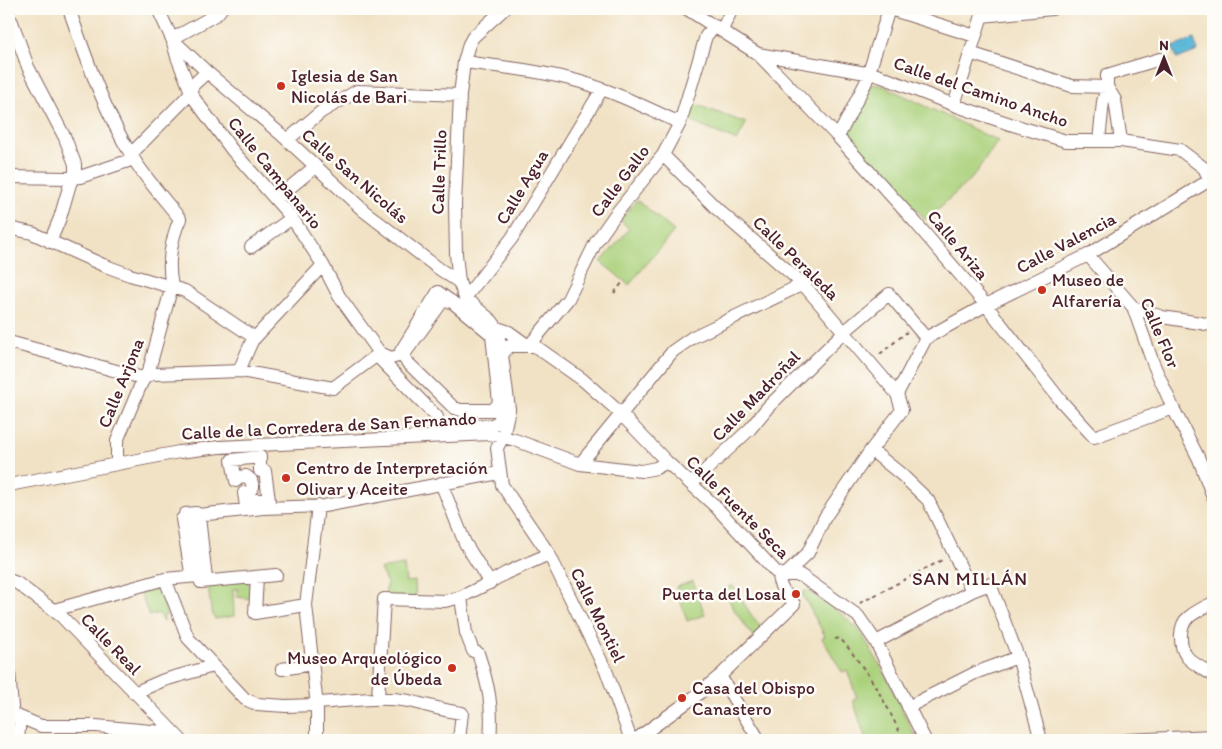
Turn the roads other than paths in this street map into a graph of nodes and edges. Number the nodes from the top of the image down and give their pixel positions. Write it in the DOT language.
graph roads {
  1 [pos="69,9"];
  2 [pos="158,9"];
  3 [pos="221,9"];
  4 [pos="504,9"];
  5 [pos="688,9"];
  6 [pos="732,9"];
  7 [pos="889,9"];
  8 [pos="1052,9"];
  9 [pos="983,12"];
  10 [pos="9,18"];
  11 [pos="719,28"];
  12 [pos="975,36"];
  13 [pos="172,39"];
  14 [pos="970,53"];
  15 [pos="758,54"];
  16 [pos="1160,59"];
  17 [pos="464,62"];
  18 [pos="207,72"];
  19 [pos="870,73"];
  20 [pos="1107,88"];
  21 [pos="602,89"];
  22 [pos="191,91"];
  23 [pos="460,95"];
  24 [pos="954,105"];
  25 [pos="680,123"];
  26 [pos="838,137"];
  27 [pos="287,140"];
  28 [pos="1121,141"];
  29 [pos="1100,142"];
  30 [pos="131,155"];
  31 [pos="663,155"];
  32 [pos="316,166"];
  33 [pos="9,177"];
  34 [pos="69,178"];
  35 [pos="1212,179"];
  36 [pos="276,199"];
  37 [pos="292,218"];
  38 [pos="9,228"];
  39 [pos="50,242"];
  40 [pos="251,246"];
  41 [pos="1088,254"];
  42 [pos="323,265"];
  43 [pos="459,282"];
  44 [pos="803,284"];
  45 [pos="172,286"];
  46 [pos="438,292"];
  47 [pos="465,298"];
  48 [pos="986,305"];
  49 [pos="1133,307"];
  50 [pos="1213,325"];
  51 [pos="497,328"];
  52 [pos="844,332"];
  53 [pos="929,336"];
  54 [pos="255,338"];
  55 [pos="9,342"];
  56 [pos="529,346"];
  57 [pos="502,354"];
  58 [pos="385,356"];
  59 [pos="872,360"];
  60 [pos="241,371"];
  61 [pos="146,376"];
  62 [pos="897,394"];
  63 [pos="1172,408"];
  64 [pos="620,414"];
  65 [pos="453,431"];
  66 [pos="503,437"];
  67 [pos="870,450"];
  68 [pos="667,462"];
  69 [pos="118,464"];
  70 [pos="580,464"];
  71 [pos="499,473"];
  72 [pos="440,483"];
  73 [pos="692,483"];
  74 [pos="9,485"];
  75 [pos="1213,497"];
  76 [pos="262,504"];
  77 [pos="318,506"];
  78 [pos="549,554"];
  79 [pos="276,575"];
  80 [pos="198,576"];
  81 [pos="785,576"];
  82 [pos="257,577"];
  83 [pos="165,579"];
  84 [pos="9,580"];
  85 [pos="490,583"];
  86 [pos="972,591"];
  87 [pos="461,596"];
  88 [pos="1213,603"];
  89 [pos="306,604"];
  90 [pos="54,610"];
  91 [pos="876,642"];
  92 [pos="1018,657"];
  93 [pos="312,664"];
  94 [pos="212,666"];
  95 [pos="282,668"];
  96 [pos="9,672"];
  97 [pos="1213,675"];
  98 [pos="720,676"];
  99 [pos="134,693"];
  100 [pos="378,698"];
  101 [pos="316,704"];
  102 [pos="908,707"];
  103 [pos="13,717"];
  104 [pos="172,730"];
  105 [pos="1213,736"];
  106 [pos="18,740"];
  107 [pos="181,740"];
  108 [pos="317,740"];
  109 [pos="458,740"];
  110 [pos="490,740"];
  111 [pos="631,740"];
  112 [pos="635,740"];
  113 [pos="641,740"];
  114 [pos="648,740"];
  115 [pos="759,740"];
  116 [pos="925,740"];
  117 [pos="1041,740"];
  118 [pos="1127,740"];
  1 -- 30 [label="street"];
  2 -- 13 [label="street"];
  3 -- 13 [label="street"];
  4 -- 17 [label="street, Calle Trillo"];
  5 -- 11 [label="street, Calle Ariza"];
  6 -- 11 [label="street, Calle Gallo"];
  7 -- 12 [label="street"];
  7 -- 19 [label="street"];
  8 -- 9 [label="street"];
  9 -- 12 [label="street"];
  10 -- 34 [label="street"];
  11 -- 15 [label="street, Calle Ariza"];
  11 -- 25 [label="street, Calle Gallo"];
  12 -- 14 [label="street"];
  13 -- 18 [label="street, Calle San Nicolás"];
  13 -- 22 [label="street, Calle Campanario"];
  14 -- 20 [label="street"];
  14 -- 24 [label="street"];
  15 -- 19 [label="street, Calle del Camino Ancho"];
  15 -- 26 [label="street, Calle Ariza"];
  16 -- 20 [label="street"];
  17 -- 21 [label="street"];
  17 -- 23 [label="street, Calle Trillo"];
  18 -- 22 [label="street"];
  18 -- 27 [label="street, Calle San Nicolás"];
  19 -- 24 [label="street, Calle del Camino Ancho"];
  19 -- 26 [label="street"];
  20 -- 28 [label="street"];
  20 -- 29 [label="street"];
  21 -- 25 [label="street"];
  21 -- 47 [label="street, Calle Agua"];
  22 -- 30 [label="street"];
  22 -- 36 [label="street, Calle Campanario"];
  23 -- 27 [label="street"];
  23 -- 43 [label="street, Calle Trillo"];
  24 -- 29 [label="street, Calle del Camino Ancho"];
  25 -- 31 [label="street, Calle Gallo"];
  26 -- 48 [label="street, Calle Ariza"];
  27 -- 32 [label="street, Calle San Nicolás"];
  28 -- 29 [label="street, Calle del Camino Ancho"];
  28 -- 35 [label="street, Calle del Camino Ancho"];
  30 -- 34 [label="street"];
  30 -- 45 [label="street, Calle Arjona"];
  31 -- 44 [label="street, Calle Peraleda"];
  31 -- 56 [label="street, Calle Gallo"];
  32 -- 36 [label="street"];
  32 -- 43 [label="street, Calle San Nicolás"];
  33 -- 34 [label="street"];
  34 -- 39 [label="street"];
  35 -- 41 [label="street, Calle Valencia"];
  36 -- 37 [label="street, Calle Campanario"];
  37 -- 40 [label="street"];
  37 -- 42 [label="street, Calle Campanario"];
  38 -- 39 [label="street"];
  39 -- 45 [label="street"];
  41 -- 48 [label="street, Calle Valencia"];
  41 -- 49 [label="street, Calle Flor"];
  42 -- 54 [label="street"];
  42 -- 58 [label="street, Calle Campanario"];
  43 -- 46 [label="street"];
  43 -- 47 [label="street, Calle Trillo"];
  44 -- 52 [label="street, Calle Peraleda"];
  44 -- 64 [label="street"];
  45 -- 54 [label="street"];
  45 -- 61 [label="street, Calle Arjona"];
  46 -- 58 [label="street"];
  46 -- 58 [label="street"];
  46 -- 65 [label="street"];
  47 -- 51 [label="street, Calle Fuente Seca"];
  48 -- 53 [label="street, Calle Valencia"];
  48 -- 63 [label="street, Calle Ariza"];
  49 -- 50 [label="street"];
  49 -- 63 [label="street, Calle Flor"];
  51 -- 56 [label="street, Calle Fuente Seca"];
  51 -- 57 [label="street"];
  52 -- 53 [label="street, Calle Madroñal"];
  52 -- 62 [label="street, Calle Peraleda"];
  52 -- 73 [label="street, Calle Madroñal"];
  53 -- 62 [label="street"];
  54 -- 60 [label="street"];
  55 -- 61 [label="street"];
  56 -- 57 [label="street"];
  56 -- 64 [label="street, Calle Fuente Seca"];
  57 -- 66 [label="street"];
  58 -- 60 [label="street"];
  58 -- 65 [label="street, Calle Campanario"];
  59 -- 59 [label="street"];
  60 -- 61 [label="street"];
  61 -- 69 [label="street, Calle Arjona"];
  62 -- 67 [label="street"];
  63 -- 75 [label="street, Calle Flor"];
  64 -- 68 [label="street, Calle Fuente Seca"];
  64 -- 70 [label="street"];
  65 -- 66 [label="street, Calle de la Corredera de San Fernando"];
  65 -- 69 [label="street, Calle de la Corredera de San Fernando"];
  66 -- 70 [label="street, Calle de la Corredera de San Fernando"];
  66 -- 71 [label="street"];
  67 -- 81 [label="street"];
  67 -- 86 [label="street"];
  68 -- 70 [label="street, Calle de la Corredera de San Fernando"];
  68 -- 73 [label="street, Calle Fuente Seca"];
  69 -- 74 [label="street, Calle de la Corredera de San Fernando"];
  71 -- 72 [label="street"];
  71 -- 78 [label="street, Calle Montiel"];
  72 -- 77 [label="street"];
  72 -- 85 [label="street"];
  73 -- 81 [label="street, Calle Fuente Seca"];
  76 -- 76 [label="street"];
  76 -- 77 [label="street"];
  76 -- 80 [label="street"];
  77 -- 89 [label="street"];
  78 -- 85 [label="street"];
  78 -- 111 [label="street, Calle Montiel"];
  79 -- 82 [label="street"];
  80 -- 82 [label="street"];
  80 -- 83 [label="street"];
  81 -- 91 [label="street"];
  81 -- 98 [label="street"];
  82 -- 89 [label="street"];
  83 -- 90 [label="street"];
  83 -- 94 [label="street"];
  84 -- 90 [label="street, Calle Real"];
  85 -- 87 [label="street"];
  86 -- 91 [label="street"];
  86 -- 92 [label="street"];
  87 -- 100 [label="street"];
  87 -- 110 [label="street"];
  88 -- 97 [label="street"];
  89 -- 93 [label="street"];
  90 -- 99 [label="street, Calle Real"];
  91 -- 102 [label="street"];
  92 -- 102 [label="street"];
  92 -- 117 [label="street"];
  93 -- 95 [label="street"];
  93 -- 101 [label="street"];
  94 -- 99 [label="street"];
  94 -- 101 [label="street"];
  96 -- 103 [label="street"];
  98 -- 112 [label="street"];
  98 -- 115 [label="street"];
  99 -- 104 [label="street, Calle Real"];
  100 -- 101 [label="street"];
  100 -- 109 [label="street"];
  101 -- 108 [label="street"];
  102 -- 116 [label="street"];
  103 -- 104 [label="street"];
  103 -- 106 [label="street"];
  104 -- 107 [label="street, Calle Real"];
  105 -- 118 [label="street"];
  113 -- 114 [label="street"];
}
